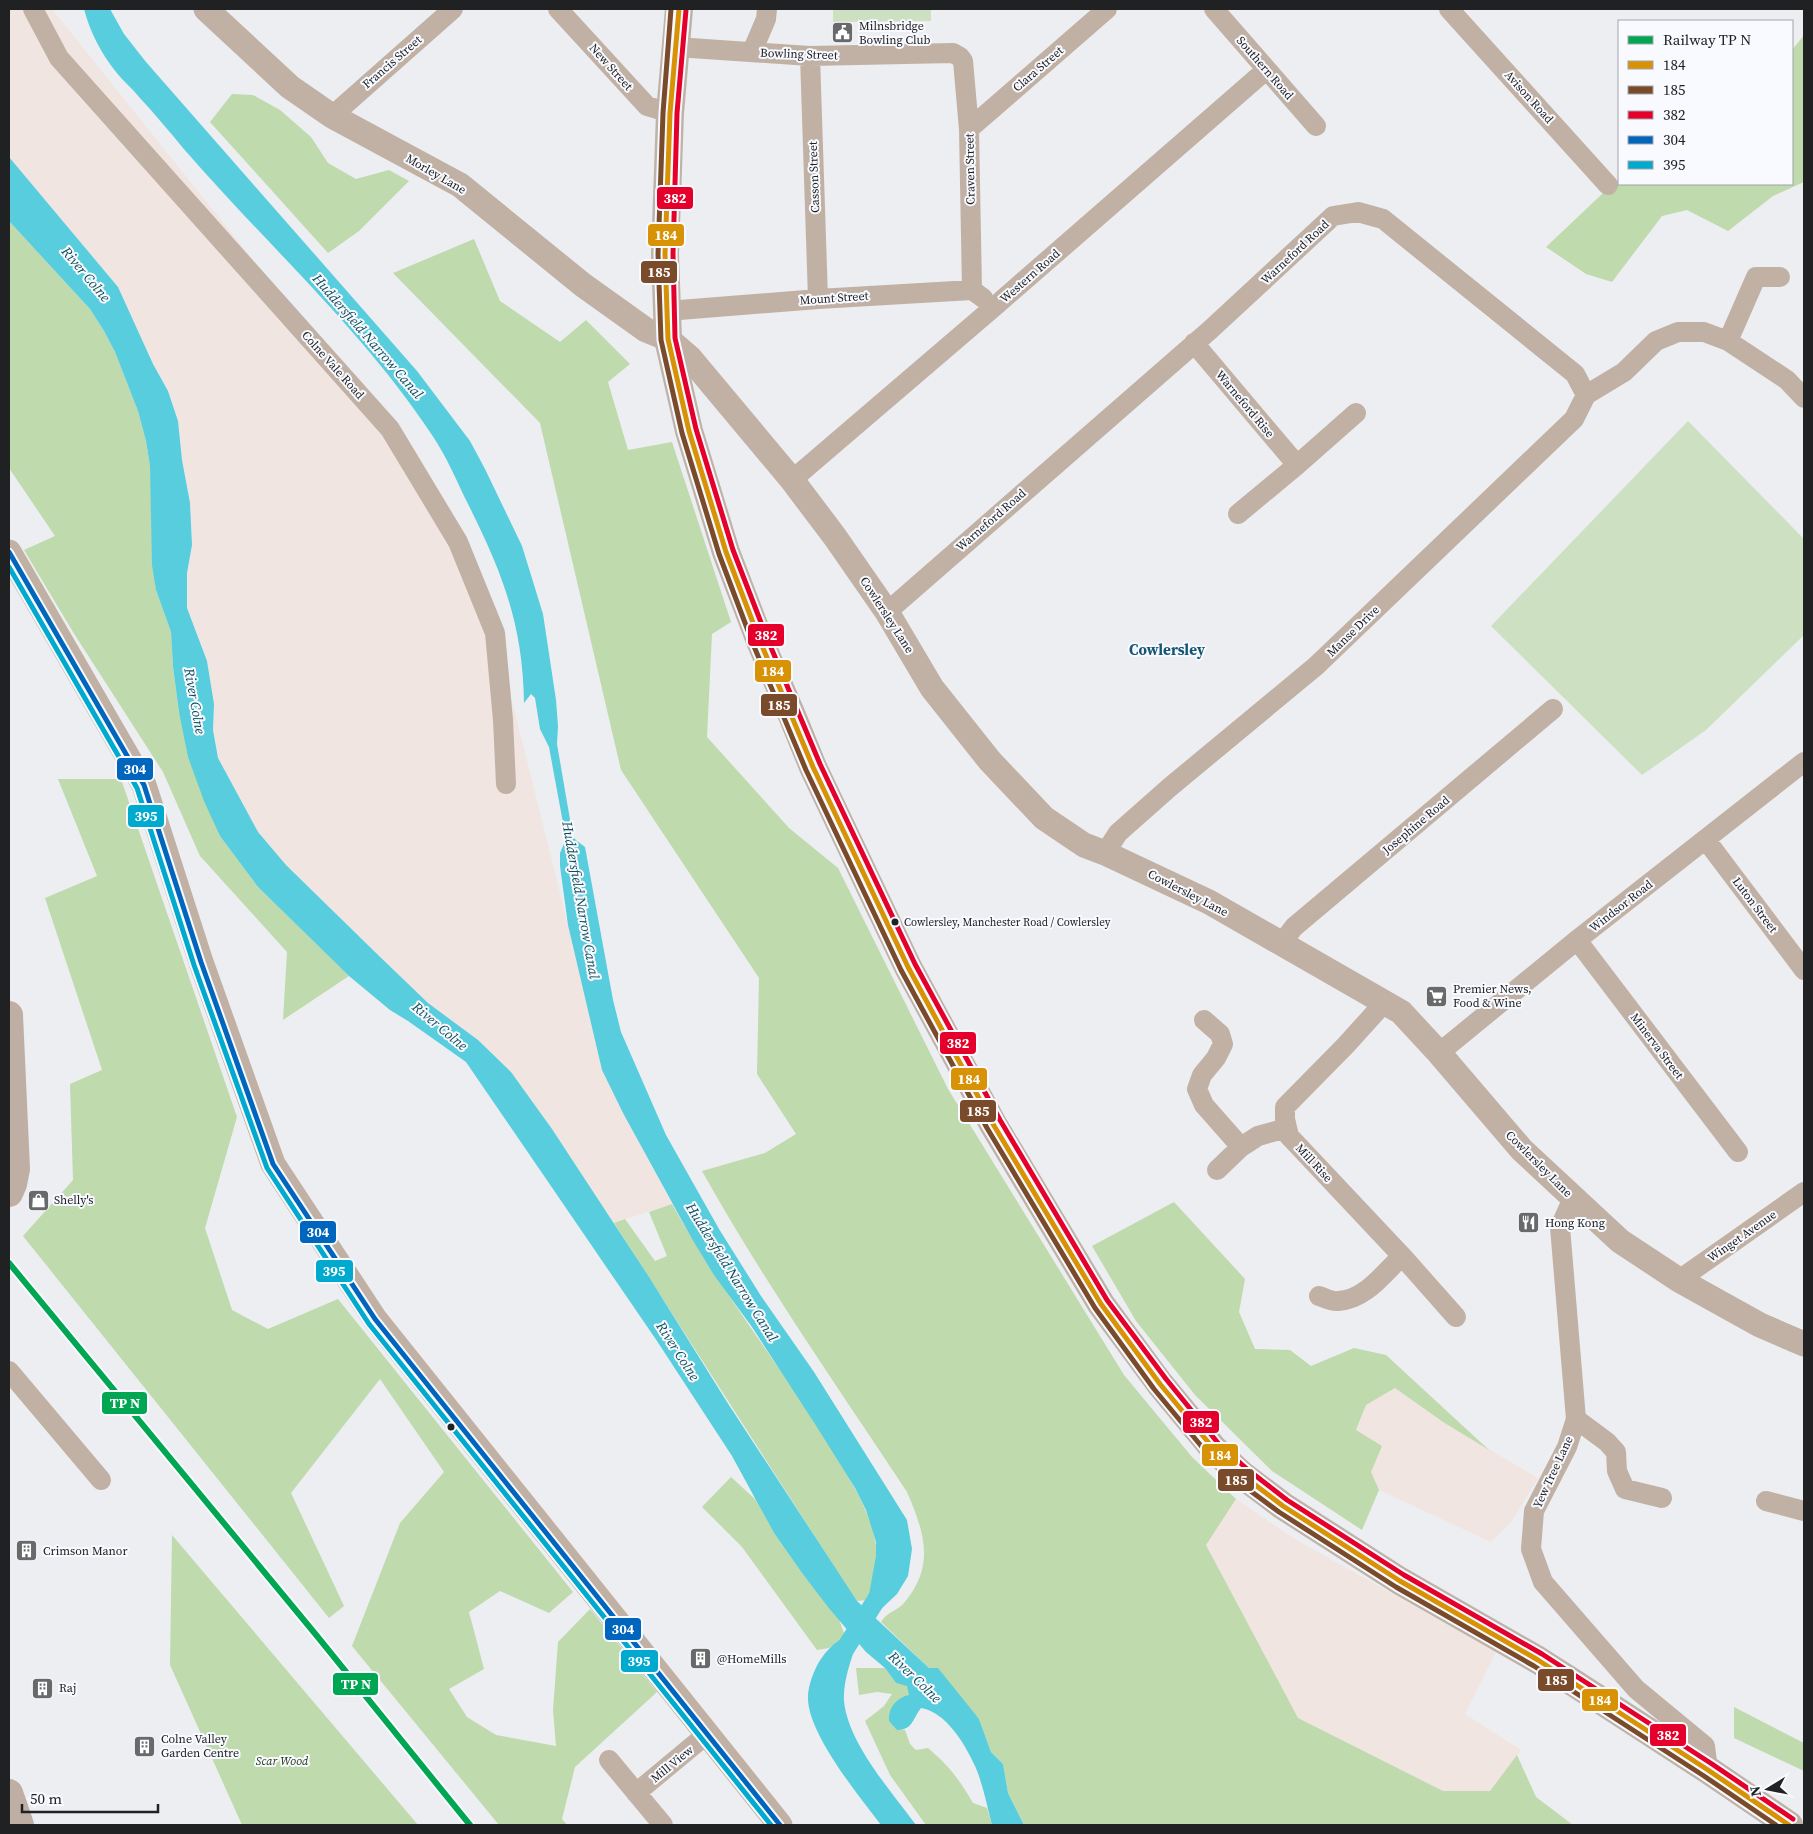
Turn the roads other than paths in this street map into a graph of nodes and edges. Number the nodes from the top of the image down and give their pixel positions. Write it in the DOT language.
graph roads {
  1 [pos="33,9"];
  2 [pos="206,9"];
  3 [pos="558,9"];
  4 [pos="679,9"];
  5 [pos="767,9"];
  6 [pos="1107,9"];
  7 [pos="1214,9"];
  8 [pos="1450,9"];
  9 [pos="442,12"];
  10 [pos="676,47"];
  11 [pos="752,52"];
  12 [pos="953,53"];
  13 [pos="810,56"];
  14 [pos="1266,70"];
  15 [pos="670,113"];
  16 [pos="332,116"];
  17 [pos="1316,126"];
  18 [pos="969,129"];
  19 [pos="1608,185"];
  20 [pos="1780,277"];
  21 [pos="972,290"];
  22 [pos="818,299"];
  23 [pos="994,307"];
  24 [pos="667,311"];
  25 [pos="668,339"];
  26 [pos="1728,340"];
  27 [pos="1194,343"];
  28 [pos="1586,395"];
  29 [pos="1804,398"];
  30 [pos="1356,413"];
  31 [pos="1296,464"];
  32 [pos="792,480"];
  33 [pos="1238,514"];
  34 [pos="9,552"];
  35 [pos="887,612"];
  36 [pos="1553,709"];
  37 [pos="1804,762"];
  38 [pos="506,784"];
  39 [pos="1706,840"];
  40 [pos="1105,853"];
  41 [pos="1577,940"];
  42 [pos="1281,944"];
  43 [pos="1804,970"];
  44 [pos="1384,1003"];
  45 [pos="9,1015"];
  46 [pos="1204,1020"];
  47 [pos="1439,1052"];
  48 [pos="1287,1128"];
  49 [pos="1241,1147"];
  50 [pos="1738,1152"];
  51 [pos="1217,1170"];
  52 [pos="1804,1192"];
  53 [pos="9,1193"];
  54 [pos="1573,1198"];
  55 [pos="1402,1256"];
  56 [pos="1679,1280"];
  57 [pos="1319,1296"];
  58 [pos="1456,1317"];
  59 [pos="1804,1344"];
  60 [pos="9,1372"];
  61 [pos="1576,1419"];
  62 [pos="101,1480"];
  63 [pos="1662,1498"];
  64 [pos="1766,1501"];
  65 [pos="1804,1511"];
  66 [pos="707,1734"];
  67 [pos="609,1760"];
  68 [pos="1708,1770"];
  69 [pos="9,1793"];
  70 [pos="636,1793"];
  71 [pos="20,1825"];
  72 [pos="662,1825"];
  73 [pos="780,1825"];
  74 [pos="1789,1825"];
  1 -- 38 [label="street, Colne Vale Road"];
  2 -- 16 [label="street, Morley Lane"];
  3 -- 15 [label="street, New Street"];
  4 -- 10 [label="main road"];
  5 -- 11 [label="street"];
  6 -- 18 [label="street, Clara Street"];
  7 -- 14 [label="street, Southern Road"];
  8 -- 19 [label="street, Avison Road"];
  9 -- 16 [label="street, Francis Street"];
  10 -- 11 [label="street, Bowling Street"];
  10 -- 15 [label="main road"];
  11 -- 13 [label="street, Bowling Street"];
  12 -- 13 [label="street, Bowling Street"];
  12 -- 18 [label="street, Craven Street"];
  13 -- 22 [label="street, Casson Street"];
  14 -- 17 [label="street, Southern Road"];
  14 -- 23 [label="street, Western Road"];
  15 -- 24 [label="main road"];
  16 -- 25 [label="street, Morley Lane"];
  18 -- 21 [label="street, Craven Street"];
  20 -- 26 [label="street"];
  21 -- 22 [label="street, Mount Street"];
  21 -- 23 [label="street"];
  22 -- 24 [label="street, Mount Street"];
  23 -- 32 [label="street, Western Road"];
  24 -- 25 [label="main road"];
  25 -- 32 [label="street, Cowlersley Lane"];
  25 -- 68 [label="main road"];
  26 -- 28 [label="street"];
  26 -- 29 [label="street"];
  27 -- 28 [label="street, Warneford Road"];
  27 -- 31 [label="street, Warneford Rise"];
  27 -- 35 [label="street, Warneford Road"];
  28 -- 40 [label="street, Manse Drive"];
  30 -- 31 [label="street"];
  31 -- 33 [label="street"];
  32 -- 35 [label="street, Cowlersley Lane"];
  34 -- 66 [label="street"];
  35 -- 40 [label="street, Cowlersley Lane"];
  36 -- 42 [label="street, Josephine Road"];
  37 -- 39 [label="street, Windsor Road"];
  39 -- 41 [label="street, Windsor Road"];
  39 -- 43 [label="street, Luton Street"];
  40 -- 42 [label="street, Cowlersley Lane"];
  41 -- 47 [label="street, Windsor Road"];
  41 -- 50 [label="street, Minerva Street"];
  42 -- 44 [label="street, Cowlersley Lane"];
  44 -- 47 [label="street, Cowlersley Lane"];
  44 -- 48 [label="street"];
  45 -- 53 [label="main road"];
  46 -- 49 [label="street"];
  47 -- 54 [label="street, Cowlersley Lane"];
  48 -- 49 [label="street"];
  48 -- 55 [label="street, Mill Rise"];
  49 -- 51 [label="street"];
  52 -- 56 [label="street, Winget Avenue"];
  54 -- 56 [label="street, Cowlersley Lane"];
  54 -- 61 [label="street, Yew Tree Lane"];
  55 -- 57 [label="street"];
  55 -- 58 [label="street, Mill Rise"];
  56 -- 59 [label="street, Cowlersley Lane"];
  60 -- 62 [label="street"];
  61 -- 63 [label="street"];
  61 -- 68 [label="street, Yew Tree Lane"];
  64 -- 65 [label="street"];
  66 -- 70 [label="street, Mill View"];
  66 -- 73 [label="street"];
  67 -- 70 [label="street"];
  68 -- 74 [label="main road"];
  69 -- 71 [label="main road"];
  70 -- 72 [label="street"];
}
